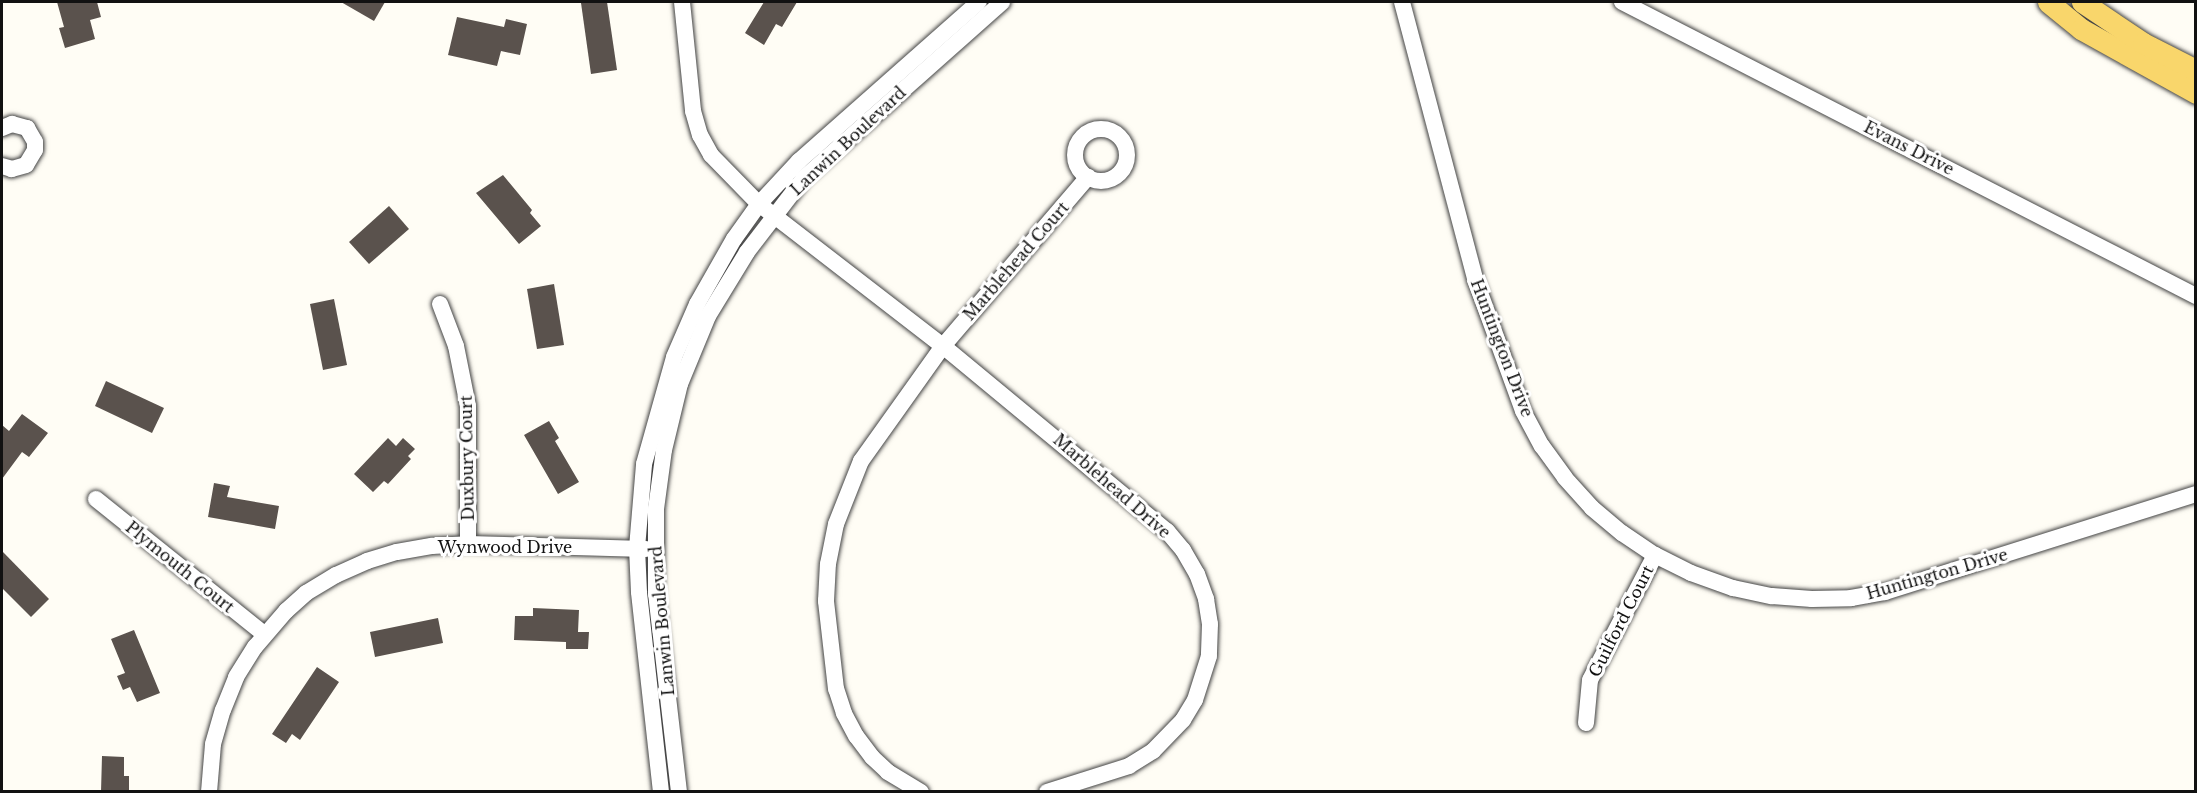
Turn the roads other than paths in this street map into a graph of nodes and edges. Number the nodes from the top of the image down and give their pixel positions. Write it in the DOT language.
graph roads {
  1 [pos="682,2"];
  2 [pos="979,2"];
  3 [pos="1002,2"];
  4 [pos="1402,2"];
  5 [pos="1622,2"];
  6 [pos="2048,2"];
  7 [pos="2082,2"];
  8 [pos="2196,70"];
  9 [pos="2196,93"];
  10 [pos="3,121"];
  11 [pos="2,166"];
  12 [pos="1088,177"];
  13 [pos="759,204"];
  14 [pos="773,215"];
  15 [pos="2196,296"];
  16 [pos="440,304"];
  17 [pos="943,346"];
  18 [pos="2196,494"];
  19 [pos="96,499"];
  20 [pos="468,544"];
  21 [pos="637,548"];
  22 [pos="654,549"];
  23 [pos="1655,555"];
  24 [pos="264,634"];
  25 [pos="1586,723"];
  26 [pos="209,792"];
  27 [pos="661,792"];
  28 [pos="679,792"];
  29 [pos="921,792"];
  30 [pos="1047,792"];
  1 -- 13 [label="street, Marblehead Drive"];
  2 -- 13 [label="street, Lanwin Boulevard"];
  3 -- 14 [label="street, Lanwin Boulevard"];
  4 -- 23 [label="street, Huntington Drive"];
  5 -- 15 [label="street, Evans Drive"];
  6 -- 9 [label="main road"];
  7 -- 8 [label="main road"];
  10 -- 11 [label="street"];
  12 -- 17 [label="street, Marblehead Court"];
  13 -- 14 [label="street, Marblehead Drive"];
  13 -- 21 [label="street, Lanwin Boulevard"];
  14 -- 17 [label="street, Marblehead Drive"];
  14 -- 22 [label="street, Lanwin Boulevard"];
  16 -- 20 [label="street, Duxbury Court"];
  17 -- 29 [label="street"];
  17 -- 30 [label="street, Marblehead Drive"];
  18 -- 23 [label="street, Huntington Drive"];
  19 -- 24 [label="street, Plymouth Court"];
  20 -- 21 [label="street, Wynwood Drive"];
  20 -- 24 [label="street, Wynwood Drive"];
  21 -- 22 [label="street, Wynwood Drive"];
  21 -- 27 [label="street, Lanwin Boulevard"];
  22 -- 28 [label="street, Lanwin Boulevard"];
  23 -- 25 [label="street, Guilford Court"];
  24 -- 26 [label="street, Wynwood Drive"];
}
